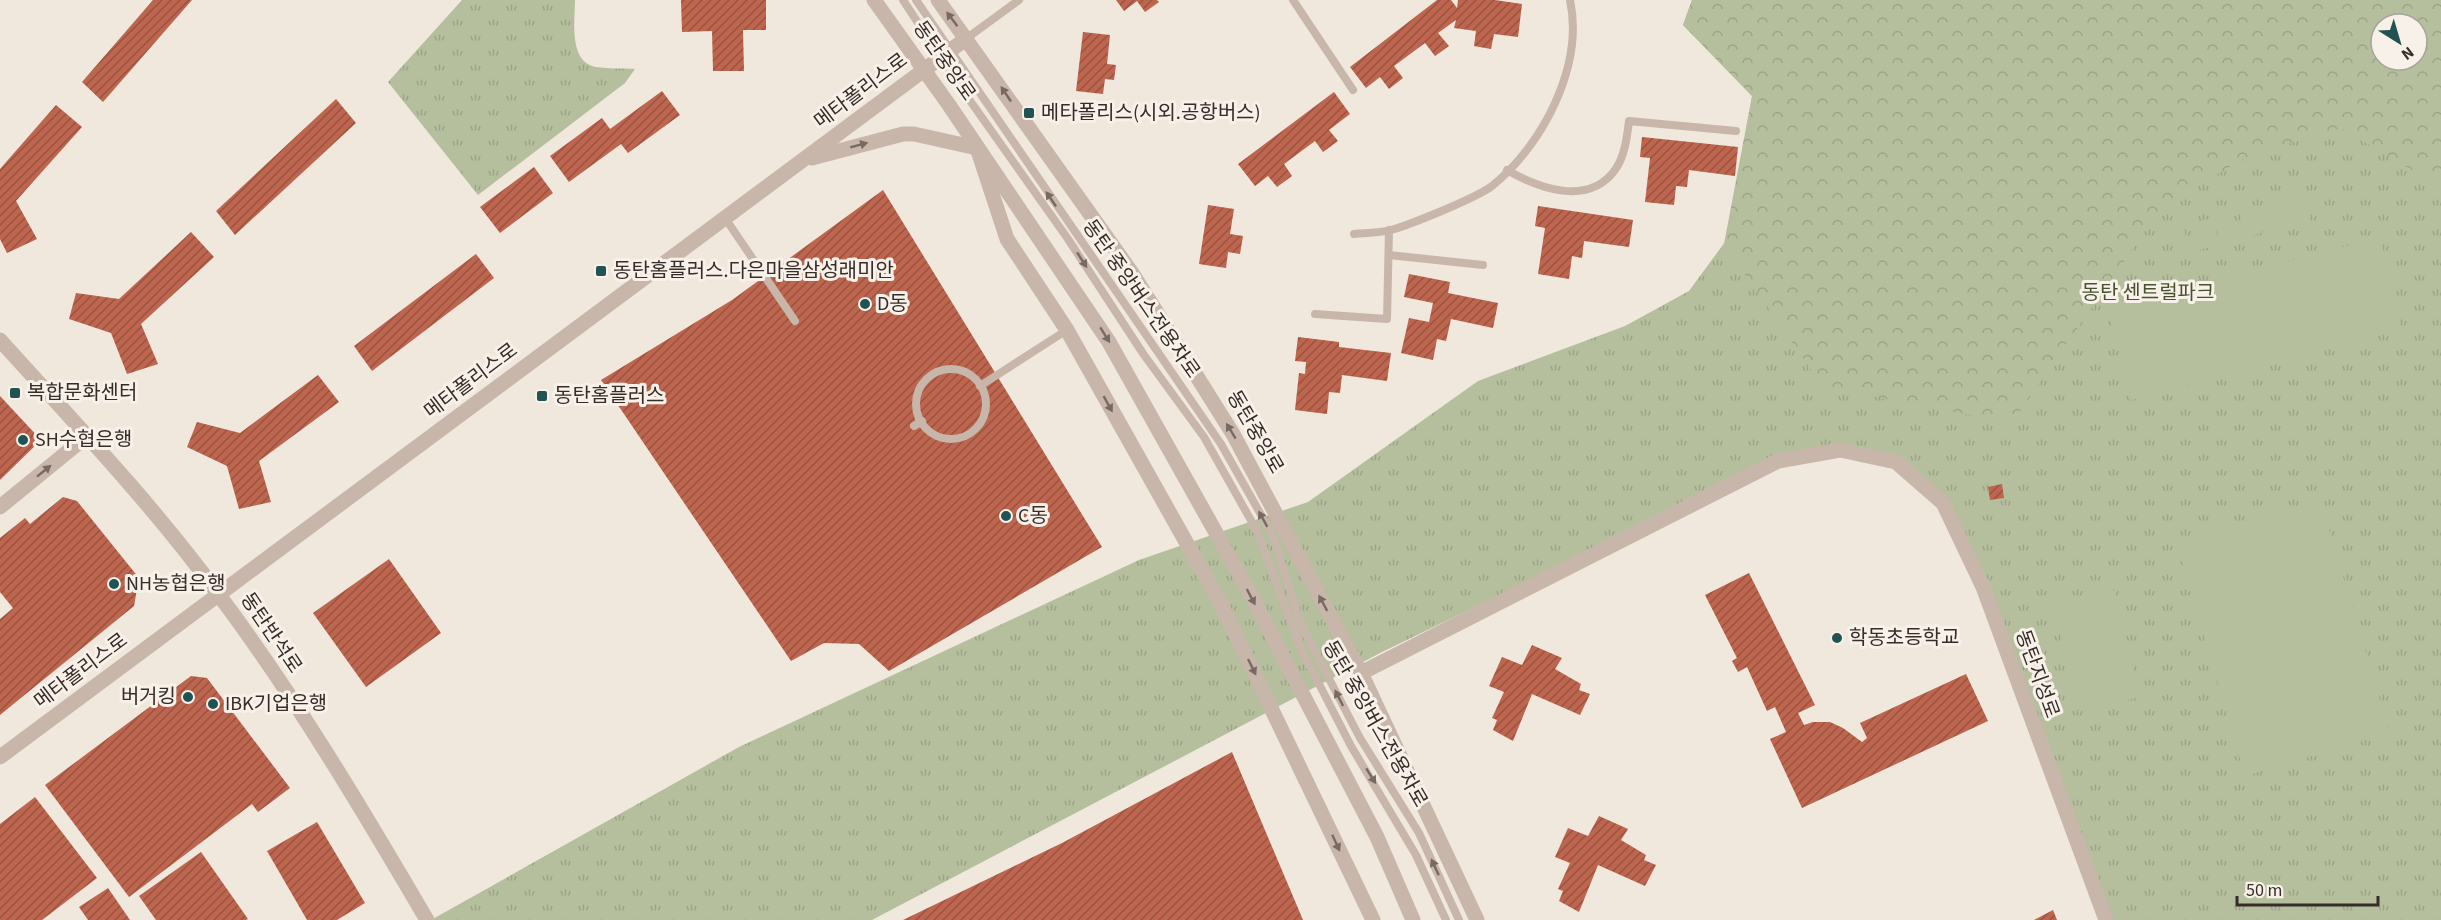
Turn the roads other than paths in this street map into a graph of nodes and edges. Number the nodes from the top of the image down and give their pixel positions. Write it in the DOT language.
graph roads {
  1 [pos="874,0"];
  2 [pos="903,0"];
  3 [pos="916,0"];
  4 [pos="938,0"];
  5 [pos="1019,0"];
  6 [pos="1293,0"];
  7 [pos="1570,0"];
  8 [pos="967,38"];
  9 [pos="946,54"];
  10 [pos="924,70"];
  11 [pos="1353,90"];
  12 [pos="1736,131"];
  13 [pos="977,148"];
  14 [pos="803,160"];
  15 [pos="1507,170"];
  16 [pos="725,218"];
  17 [pos="1389,230"];
  18 [pos="1354,234"];
  19 [pos="1389,255"];
  20 [pos="1483,265"];
  21 [pos="1315,314"];
  22 [pos="795,321"];
  23 [pos="1067,330"];
  24 [pos="0,340"];
  25 [pos="980,386"];
  26 [pos="87,436"];
  27 [pos="0,507"];
  28 [pos="219,594"];
  29 [pos="1361,673"];
  30 [pos="0,757"];
  31 [pos="427,920"];
  32 [pos="1372,920"];
  33 [pos="1413,920"];
  34 [pos="1446,920"];
  35 [pos="1459,920"];
  36 [pos="1477,920"];
  37 [pos="2106,920"];
  1 -- 10 [label="street, 동탄중앙로"];
  2 -- 9 [label="lane, 동탄 중앙버스전용차로"];
  3 -- 9 [label="lane, 동탄 중앙버스전용차로"];
  8 -- 4 [label="street, 동탄중앙로, one-way"];
  5 -- 8 [label="lane"];
  6 -- 11 [label="lane"];
  7 -- 15 [label="lane"];
  8 -- 9 [label="street, 메타폴리스로"];
  29 -- 8 [label="street, 동탄중앙로, one-way"];
  9 -- 10 [label="street, 메타폴리스로"];
  9 -- 34 [label="lane, 동탄 중앙버스전용차로, one-way"];
  35 -- 9 [label="lane, 동탄 중앙버스전용차로, one-way"];
  10 -- 13 [label="street, 동탄중앙로"];
  10 -- 14 [label="street, 메타폴리스로"];
  12 -- 15 [label="lane"];
  14 -- 13 [label="street, one-way"];
  13 -- 23 [label="street, 동탄중앙로"];
  13 -- 33 [label="street, 동탄중앙로, one-way"];
  14 -- 16 [label="street, 메타폴리스로"];
  15 -- 17 [label="lane"];
  16 -- 22 [label="lane"];
  16 -- 28 [label="street, 메타폴리스로"];
  17 -- 18 [label="lane"];
  17 -- 19 [label="lane"];
  19 -- 20 [label="lane"];
  19 -- 21 [label="lane"];
  23 -- 25 [label="lane"];
  23 -- 32 [label="street, 동탄중앙로, one-way"];
  24 -- 26 [label="street, 동탄반석로"];
  25 -- 25 [label="lane"];
  27 -- 26 [label="street, one-way"];
  26 -- 28 [label="street, 동탄반석로"];
  28 -- 30 [label="street, 메타폴리스로"];
  28 -- 31 [label="street, 동탄반석로"];
  29 -- 36 [label="street, 동탄중앙로"];
  29 -- 37 [label="street, 동탄지성로"];
}
